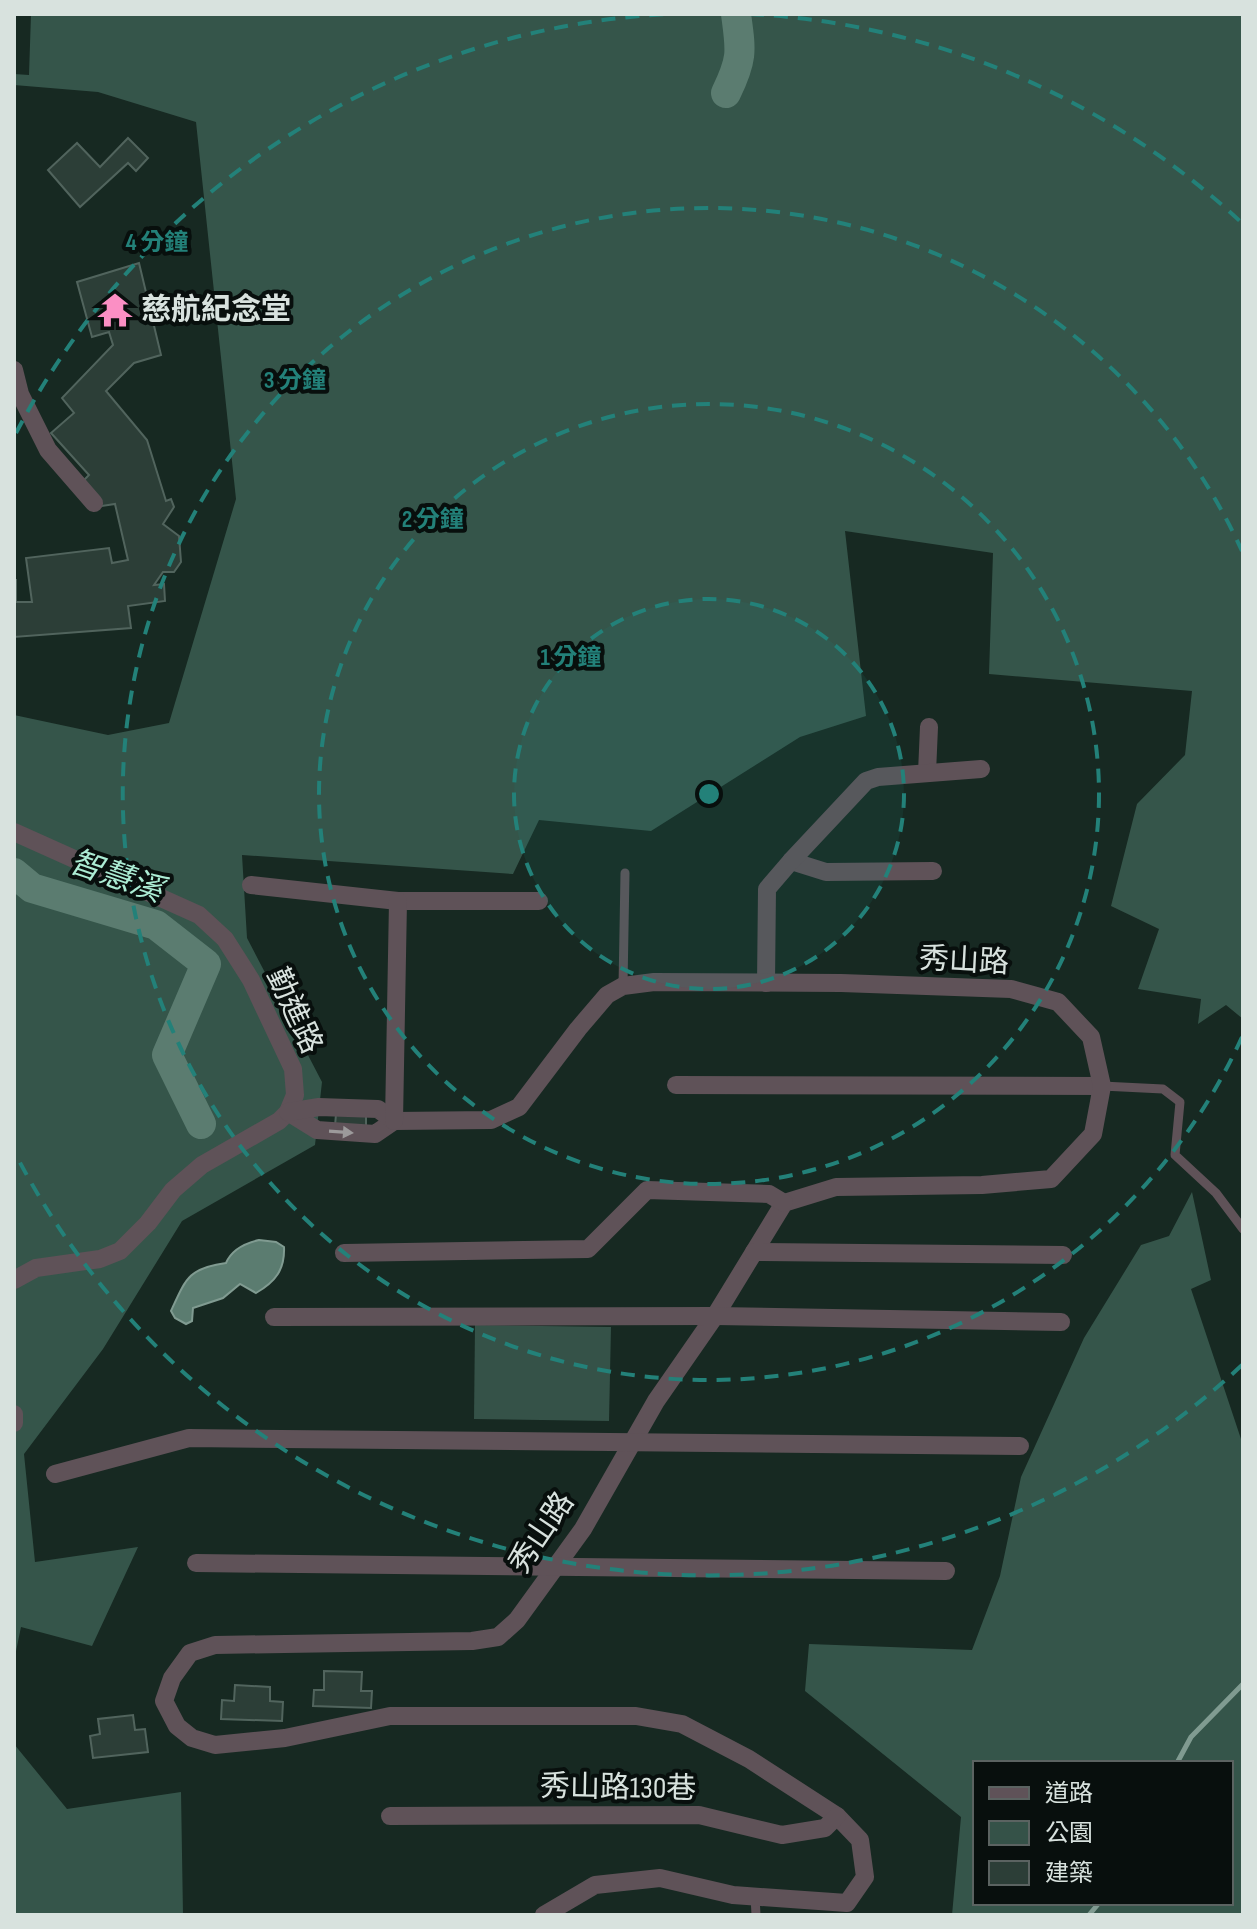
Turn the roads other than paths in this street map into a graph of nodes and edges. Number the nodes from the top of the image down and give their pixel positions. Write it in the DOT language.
graph roads {
  1 [pos="14,370"];
  2 [pos="94,503"];
  3 [pos="929,727"];
  4 [pos="981,769"];
  5 [pos="927,773"];
  6 [pos="14,832"];
  7 [pos="791,861"];
  8 [pos="933,871"];
  9 [pos="625,873"];
  10 [pos="251,885"];
  11 [pos="398,901"];
  12 [pos="539,901"];
  13 [pos="766,983"];
  14 [pos="623,986"];
  15 [pos="676,1085"];
  16 [pos="1102,1086"];
  17 [pos="288,1112"];
  18 [pos="394,1121"];
  19 [pos="784,1203"];
  20 [pos="1243,1229"];
  21 [pos="754,1252"];
  22 [pos="344,1253"];
  23 [pos="1063,1255"];
  24 [pos="14,1280"];
  25 [pos="715,1316"];
  26 [pos="274,1317"];
  27 [pos="1061,1322"];
  28 [pos="14,1414"];
  29 [pos="14,1423"];
  30 [pos="630,1443"];
  31 [pos="1020,1446"];
  32 [pos="55,1474"];
  33 [pos="196,1563"];
  34 [pos="555,1568"];
  35 [pos="946,1571"];
  36 [pos="390,1816"];
  37 [pos="837,1816"];
  38 [pos="756,1906"];
  39 [pos="544,1915"];
  1 -- 2 [label="street"];
  3 -- 5 [label="street"];
  4 -- 5 [label="street"];
  5 -- 7 [label="street"];
  6 -- 17 [label="street, 勤進路"];
  7 -- 8 [label="street"];
  7 -- 13 [label="street"];
  9 -- 14 [label="lane"];
  10 -- 11 [label="street"];
  11 -- 12 [label="street"];
  11 -- 18 [label="street"];
  13 -- 14 [label="street, 秀山路"];
  13 -- 16 [label="street, 秀山路"];
  14 -- 18 [label="street"];
  15 -- 16 [label="street"];
  16 -- 19 [label="street, 秀山路"];
  16 -- 20 [label="lane"];
  17 -- 18 [label="street"];
  17 -- 24 [label="street"];
  19 -- 21 [label="street, 秀山路"];
  19 -- 22 [label="street"];
  21 -- 23 [label="street"];
  21 -- 25 [label="street, 秀山路"];
  25 -- 26 [label="street"];
  25 -- 27 [label="street"];
  25 -- 30 [label="street, 秀山路"];
  28 -- 29 [label="street"];
  30 -- 31 [label="street"];
  30 -- 32 [label="street"];
  30 -- 34 [label="street, 秀山路"];
  33 -- 34 [label="street"];
  34 -- 35 [label="street"];
  34 -- 37 [label="street, 秀山路"];
  36 -- 37 [label="street, 秀山路130巷"];
  37 -- 38 [label="street, 秀山路"];
  38 -- 39 [label="street, 秀山路"];
}
